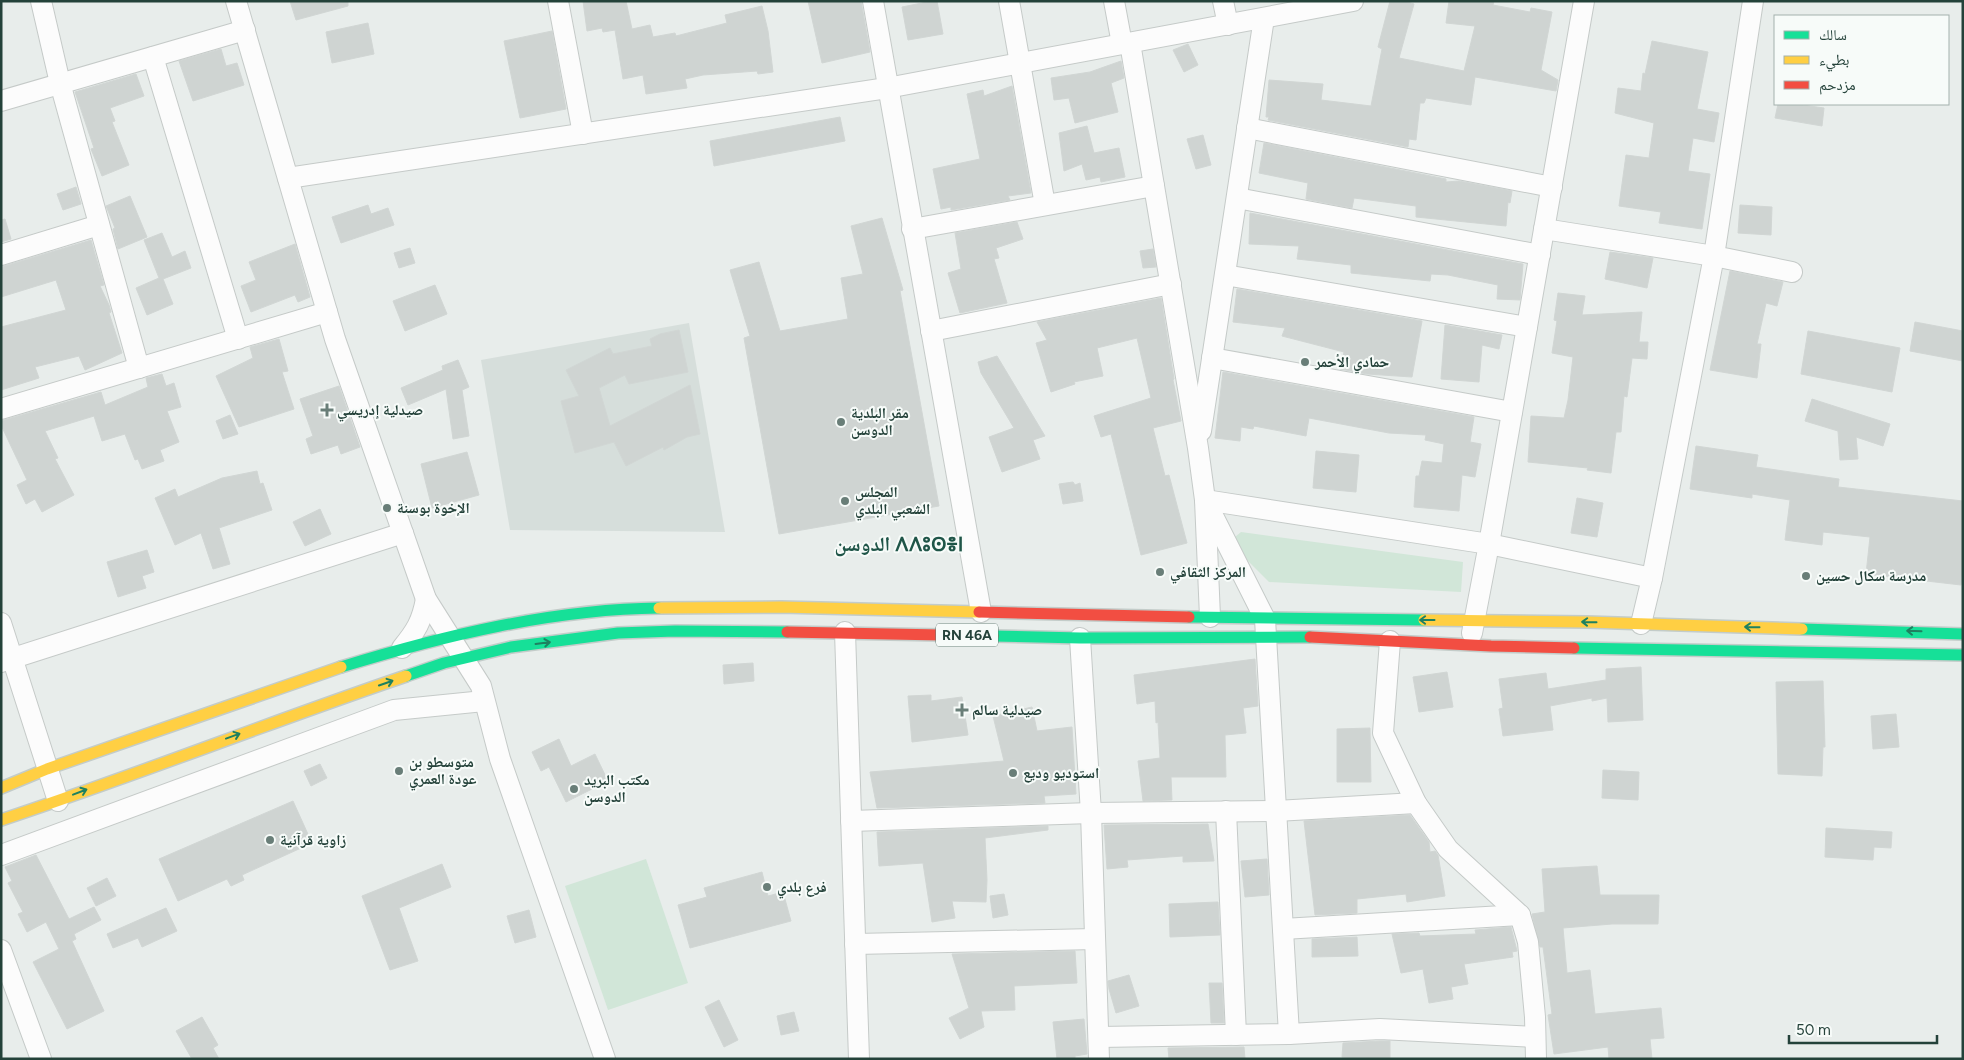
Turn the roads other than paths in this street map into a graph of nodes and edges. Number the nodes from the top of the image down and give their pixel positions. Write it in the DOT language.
graph roads {
  1 [pos="41,1"];
  2 [pos="236,1"];
  3 [pos="558,1"];
  4 [pos="873,1"];
  5 [pos="1010,1"];
  6 [pos="1114,1"];
  7 [pos="1223,1"];
  8 [pos="1353,1"];
  9 [pos="1584,1"];
  10 [pos="1753,1"];
  11 [pos="1264,18"];
  12 [pos="1228,24"];
  13 [pos="245,30"];
  14 [pos="1126,44"];
  15 [pos="153,57"];
  16 [pos="1022,63"];
  17 [pos="60,84"];
  18 [pos="887,88"];
  19 [pos="1,100"];
  20 [pos="1247,128"];
  21 [pos="583,134"];
  22 [pos="288,178"];
  23 [pos="1154,186"];
  24 [pos="1552,187"];
  25 [pos="1237,198"];
  26 [pos="1045,205"];
  27 [pos="99,225"];
  28 [pos="912,229"];
  29 [pos="1544,229"];
  30 [pos="1,255"];
  31 [pos="1540,255"];
  32 [pos="1714,256"];
  33 [pos="1792,272"];
  34 [pos="1225,275"];
  35 [pos="1171,284"];
  36 [pos="327,312"];
  37 [pos="1527,327"];
  38 [pos="931,332"];
  39 [pos="238,339"];
  40 [pos="1212,358"];
  41 [pos="138,368"];
  42 [pos="1,409"];
  43 [pos="1512,412"];
  44 [pos="1198,448"];
  45 [pos="1205,500"];
  46 [pos="403,533"];
  47 [pos="1489,544"];
  48 [pos="1652,578"];
  49 [pos="426,599"];
  50 [pos="981,612"];
  51 [pos="1210,617"];
  52 [pos="1474,620"];
  53 [pos="1,623"];
  54 [pos="1641,624"];
  55 [pos="1266,628"];
  56 [pos="485,629"];
  57 [pos="845,632"];
  58 [pos="1963,634"];
  59 [pos="448,636"];
  60 [pos="1080,638"];
  61 [pos="1390,641"];
  62 [pos="1470,645"];
  63 [pos="510,647"];
  64 [pos="402,648"];
  65 [pos="1963,655"];
  66 [pos="463,658"];
  67 [pos="7,661"];
  68 [pos="482,693"];
  69 [pos="47,769"];
  70 [pos="1,788"];
  71 [pos="58,801"];
  72 [pos="1416,803"];
  73 [pos="1276,810"];
  74 [pos="1226,811"];
  75 [pos="1091,813"];
  76 [pos="1,820"];
  77 [pos="851,820"];
  78 [pos="1,854"];
  79 [pos="1520,915"];
  80 [pos="1283,929"];
  81 [pos="1095,939"];
  82 [pos="855,944"];
  83 [pos="1,950"];
  84 [pos="1289,1034"];
  85 [pos="1236,1035"];
  86 [pos="1099,1037"];
  87 [pos="1536,1037"];
  88 [pos="34,1057"];
  89 [pos="605,1059"];
  90 [pos="859,1059"];
  91 [pos="1099,1059"];
  92 [pos="1536,1059"];
  1 -- 17 [label="street"];
  2 -- 13 [label="street"];
  3 -- 21 [label="street"];
  4 -- 18 [label="street"];
  5 -- 16 [label="street"];
  6 -- 14 [label="street"];
  7 -- 12 [label="street"];
  8 -- 11 [label="street"];
  9 -- 24 [label="street"];
  10 -- 32 [label="street"];
  11 -- 12 [label="street"];
  11 -- 20 [label="street"];
  12 -- 14 [label="street"];
  13 -- 15 [label="street"];
  13 -- 22 [label="street"];
  14 -- 16 [label="street"];
  14 -- 23 [label="street"];
  15 -- 17 [label="street"];
  15 -- 39 [label="street"];
  16 -- 18 [label="street"];
  16 -- 26 [label="street"];
  17 -- 19 [label="street"];
  17 -- 27 [label="street"];
  18 -- 21 [label="street"];
  18 -- 28 [label="street"];
  20 -- 24 [label="street"];
  20 -- 25 [label="street"];
  21 -- 22 [label="street"];
  22 -- 36 [label="street"];
  23 -- 26 [label="street"];
  23 -- 35 [label="street"];
  24 -- 29 [label="street"];
  25 -- 31 [label="street"];
  25 -- 34 [label="street"];
  26 -- 28 [label="street"];
  27 -- 30 [label="street"];
  27 -- 41 [label="street"];
  28 -- 38 [label="street"];
  29 -- 31 [label="street"];
  29 -- 32 [label="street"];
  31 -- 37 [label="street"];
  32 -- 33 [label="street"];
  32 -- 48 [label="street"];
  34 -- 37 [label="street"];
  34 -- 40 [label="street"];
  35 -- 38 [label="street"];
  35 -- 44 [label="street"];
  36 -- 39 [label="street"];
  36 -- 46 [label="street"];
  37 -- 43 [label="street"];
  38 -- 50 [label="street"];
  39 -- 41 [label="street"];
  40 -- 43 [label="street"];
  40 -- 44 [label="street"];
  41 -- 42 [label="street"];
  43 -- 47 [label="street"];
  44 -- 45 [label="street"];
  45 -- 47 [label="street"];
  45 -- 51 [label="street"];
  45 -- 55 [label="street"];
  46 -- 49 [label="street"];
  46 -- 67 [label="street"];
  47 -- 48 [label="street"];
  47 -- 52 [label="street"];
  48 -- 54 [label="street"];
  49 -- 56 [label="street"];
  49 -- 59 [label="street"];
  49 -- 64 [label="street"];
  50 -- 51 [label="main road, RN 46A"];
  50 -- 56 [label="main road, RN 46A"];
  51 -- 55 [label="main road, RN 46A"];
  54 -- 52 [label="main road, RN 46A, one-way"];
  52 -- 55 [label="main road, RN 46A, one-way"];
  52 -- 62 [label="street"];
  53 -- 67 [label="street"];
  58 -- 54 [label="main road, RN 46A, one-way"];
  55 -- 60 [label="main road, RN 46A"];
  55 -- 61 [label="main road, RN 46A"];
  55 -- 73 [label="street"];
  56 -- 59 [label="main road, RN 46A"];
  57 -- 60 [label="main road, RN 46A"];
  63 -- 57 [label="main road, RN 46A, one-way"];
  57 -- 77 [label="street"];
  59 -- 64 [label="main road, RN 46A"];
  59 -- 66 [label="street"];
  60 -- 75 [label="street"];
  61 -- 62 [label="main road, RN 46A"];
  61 -- 72 [label="street"];
  62 -- 65 [label="main road, RN 46A"];
  63 -- 66 [label="main road, RN 46A"];
  63 -- 68 [label="street"];
  64 -- 69 [label="main road, RN 46A"];
  66 -- 68 [label="street"];
  71 -- 66 [label="main road, RN 46A, one-way"];
  67 -- 69 [label="street"];
  68 -- 78 [label="street"];
  68 -- 89 [label="street"];
  69 -- 70 [label="main road, RN 46A"];
  69 -- 71 [label="street"];
  71 -- 76 [label="main road, RN 46A"];
  72 -- 73 [label="street"];
  72 -- 79 [label="street"];
  73 -- 74 [label="street"];
  73 -- 80 [label="street"];
  74 -- 75 [label="street"];
  74 -- 85 [label="street"];
  75 -- 77 [label="street"];
  75 -- 81 [label="street"];
  77 -- 82 [label="street"];
  79 -- 80 [label="street"];
  79 -- 87 [label="street"];
  80 -- 84 [label="street"];
  81 -- 82 [label="street"];
  81 -- 86 [label="street"];
  82 -- 90 [label="street"];
  83 -- 88 [label="street"];
  84 -- 85 [label="street"];
  84 -- 87 [label="street"];
  85 -- 86 [label="street"];
  86 -- 91 [label="street"];
  87 -- 92 [label="street"];
}
